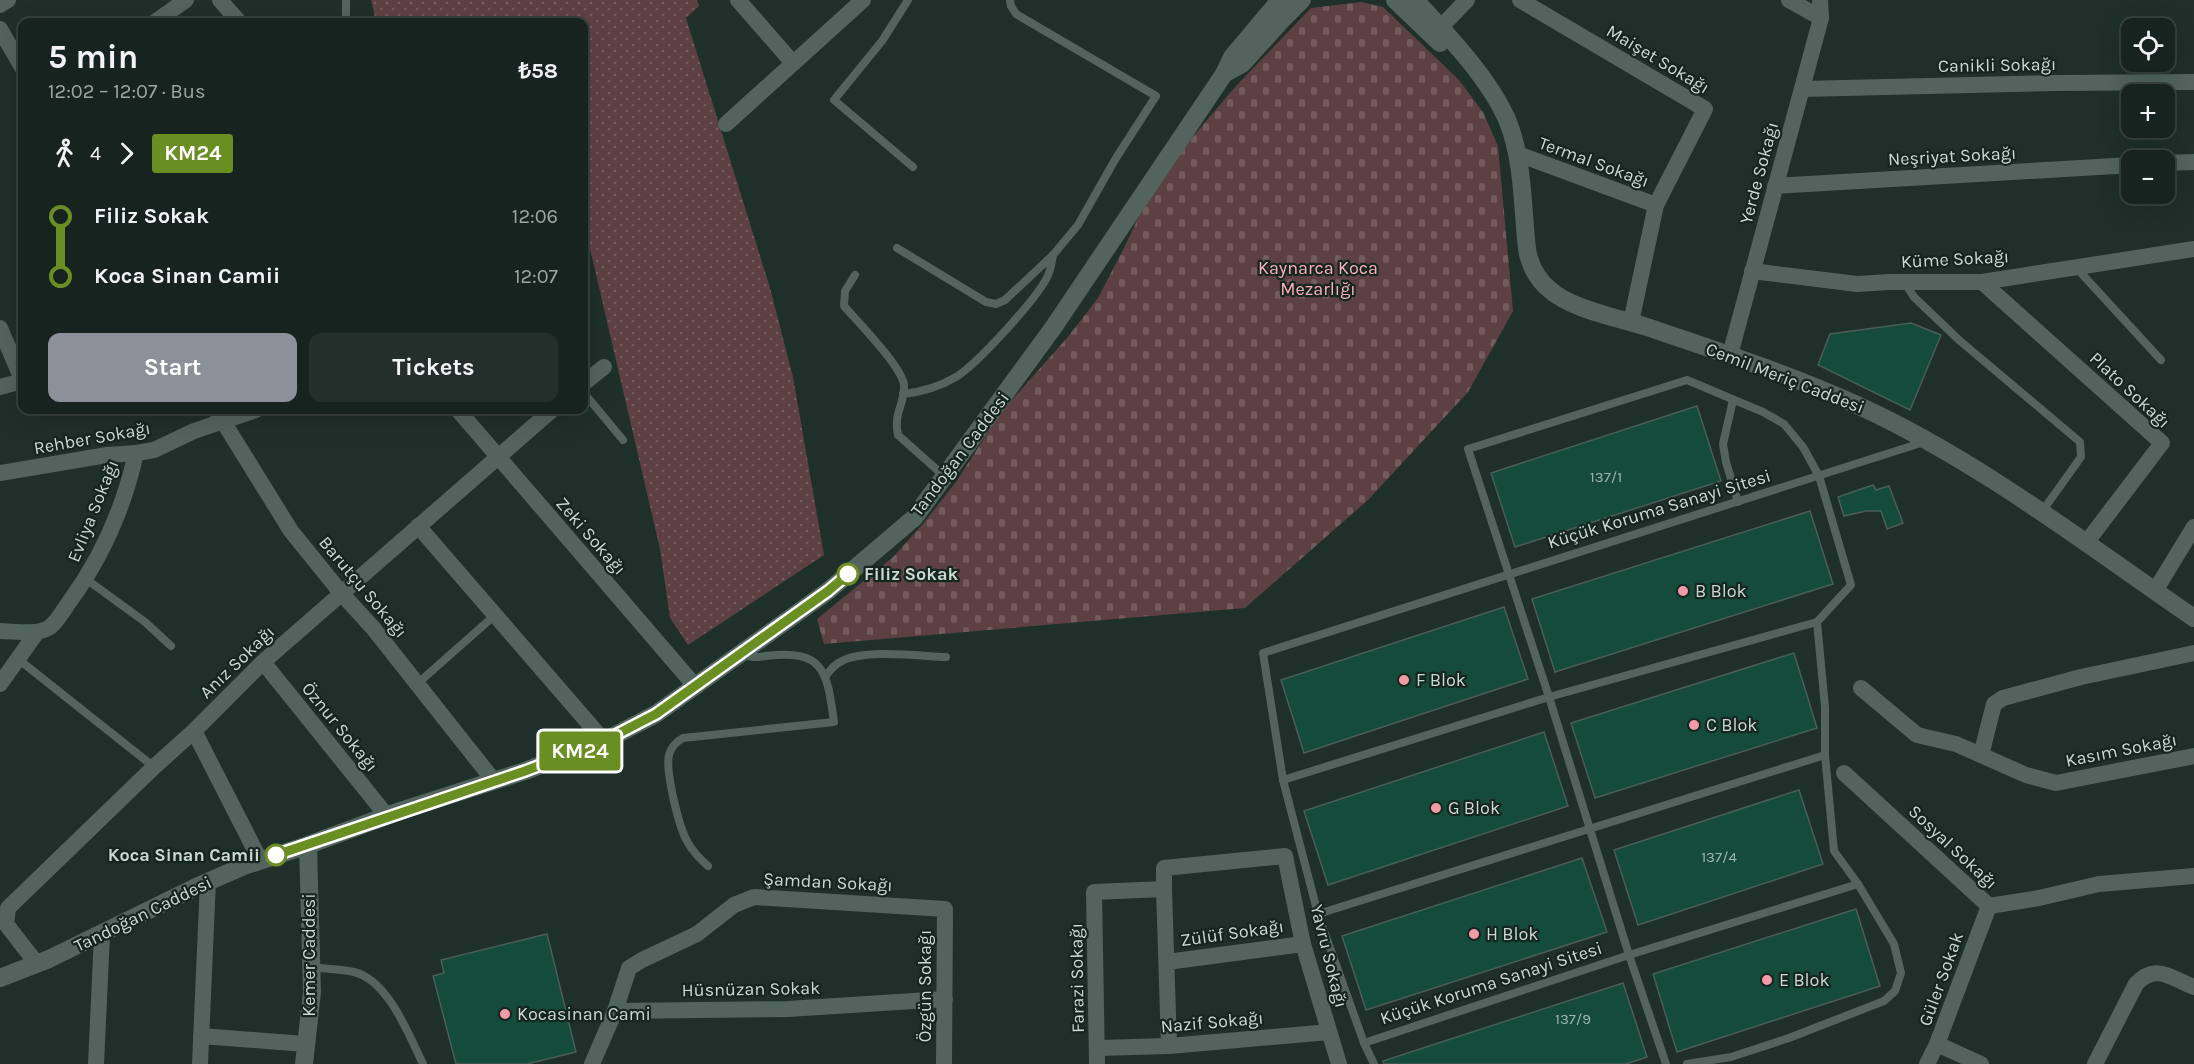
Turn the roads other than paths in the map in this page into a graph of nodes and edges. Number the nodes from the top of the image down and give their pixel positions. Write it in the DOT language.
graph roads {
  1 [pos="8,0"];
  2 [pos="186,0"];
  3 [pos="220,0"];
  4 [pos="346,0"];
  5 [pos="738,0"];
  6 [pos="863,0"];
  7 [pos="908,0"];
  8 [pos="1010,0"];
  9 [pos="1280,0"];
  10 [pos="1302,0"];
  11 [pos="1395,0"];
  12 [pos="1415,0"];
  13 [pos="1467,0"];
  14 [pos="1520,0"];
  15 [pos="1789,0"];
  16 [pos="1820,0"];
  17 [pos="0,5"];
  18 [pos="160,18"];
  19 [pos="236,18"];
  20 [pos="346,18"];
  21 [pos="1821,18"];
  22 [pos="1441,27"];
  23 [pos="0,29"];
  24 [pos="18,60"];
  25 [pos="793,63"];
  26 [pos="1224,74"];
  27 [pos="1484,82"];
  28 [pos="2194,82"];
  29 [pos="1802,89"];
  30 [pos="726,124"];
  31 [pos="1518,154"];
  32 [pos="2194,162"];
  33 [pos="2175,163"];
  34 [pos="2121,166"];
  35 [pos="913,167"];
  36 [pos="1776,186"];
  37 [pos="1656,205"];
  38 [pos="897,248"];
  39 [pos="2194,249"];
  40 [pos="1053,255"];
  41 [pos="2079,267"];
  42 [pos="1752,272"];
  43 [pos="855,275"];
  44 [pos="1904,282"];
  45 [pos="1982,282"];
  46 [pos="1631,322"];
  47 [pos="0,328"];
  48 [pos="1730,355"];
  49 [pos="2161,360"];
  50 [pos="604,367"];
  51 [pos="18,371"];
  52 [pos="588,380"];
  53 [pos="18,381"];
  54 [pos="0,387"];
  55 [pos="903,394"];
  56 [pos="588,398"];
  57 [pos="1733,400"];
  58 [pos="461,414"];
  59 [pos="547,414"];
  60 [pos="219,415"];
  61 [pos="623,440"];
  62 [pos="1927,441"];
  63 [pos="136,453"];
  64 [pos="497,456"];
  65 [pos="0,473"];
  66 [pos="944,476"];
  67 [pos="1819,476"];
  68 [pos="1738,502"];
  69 [pos="2041,513"];
  70 [pos="418,526"];
  71 [pos="2194,527"];
  72 [pos="2086,543"];
  73 [pos="1508,573"];
  74 [pos="86,579"];
  75 [pos="2155,591"];
  76 [pos="342,594"];
  77 [pos="495,615"];
  78 [pos="2194,618"];
  79 [pos="1817,622"];
  80 [pos="0,631"];
  81 [pos="37,632"];
  82 [pos="171,646"];
  83 [pos="743,653"];
  84 [pos="2194,653"];
  85 [pos="946,657"];
  86 [pos="18,659"];
  87 [pos="263,662"];
  88 [pos="825,676"];
  89 [pos="0,684"];
  90 [pos="417,684"];
  91 [pos="696,687"];
  92 [pos="1861,688"];
  93 [pos="1549,697"];
  94 [pos="194,731"];
  95 [pos="604,741"];
  96 [pos="1825,755"];
  97 [pos="1981,755"];
  98 [pos="2194,756"];
  99 [pos="154,767"];
  100 [pos="1844,773"];
  101 [pos="1283,780"];
  102 [pos="494,781"];
  103 [pos="387,816"];
  104 [pos="1590,829"];
  105 [pos="308,846"];
  106 [pos="260,860"];
  107 [pos="708,866"];
  108 [pos="2194,876"];
  109 [pos="208,881"];
  110 [pos="1858,884"];
  111 [pos="1164,889"];
  112 [pos="1989,906"];
  113 [pos="945,909"];
  114 [pos="1318,914"];
  115 [pos="102,935"];
  116 [pos="1303,944"];
  117 [pos="1629,955"];
  118 [pos="1167,962"];
  119 [pos="37,964"];
  120 [pos="311,967"];
  121 [pos="0,978"];
  122 [pos="2194,987"];
  123 [pos="945,999"];
  124 [pos="615,1011"];
  125 [pos="1329,1032"];
  126 [pos="201,1036"];
  127 [pos="1364,1043"];
  128 [pos="305,1044"];
  129 [pos="1937,1044"];
  130 [pos="1169,1046"];
  131 [pos="1097,1056"];
  132 [pos="96,1064"];
  133 [pos="200,1064"];
  134 [pos="304,1064"];
  135 [pos="423,1064"];
  136 [pos="592,1064"];
  137 [pos="944,1064"];
  138 [pos="1339,1064"];
  139 [pos="1374,1064"];
  140 [pos="1666,1064"];
  141 [pos="1687,1064"];
  142 [pos="1927,1064"];
  143 [pos="1981,1064"];
  144 [pos="2095,1064"];
  1 -- 17 [label="street"];
  2 -- 18 [label="street"];
  3 -- 19 [label="street"];
  4 -- 20 [label="lane"];
  5 -- 25 [label="street"];
  6 -- 25 [label="street"];
  7 -- 35 [label="lane"];
  8 -- 40 [label="lane"];
  9 -- 26 [label="street, Tandoğan Caddesi"];
  10 -- 26 [label="street, Tandoğan Caddesi"];
  11 -- 27 [label="street, Cemil Meriç Caddesi"];
  12 -- 22 [label="street, Cemil Meriç Caddesi"];
  13 -- 22 [label="street"];
  14 -- 37 [label="street, Maişet Sokağı"];
  15 -- 21 [label="street"];
  16 -- 21 [label="street, Yerde Sokağı"];
  21 -- 29 [label="street, Yerde Sokağı"];
  22 -- 27 [label="street, Cemil Meriç Caddesi"];
  23 -- 24 [label="street"];
  25 -- 30 [label="street"];
  26 -- 66 [label="street, Tandoğan Caddesi"];
  27 -- 31 [label="street, Cemil Meriç Caddesi"];
  28 -- 29 [label="street, Canikli Sokağı"];
  29 -- 36 [label="street, Yerde Sokağı"];
  31 -- 37 [label="street, Termal Sokağı"];
  31 -- 46 [label="street, Cemil Meriç Caddesi"];
  32 -- 33 [label="street"];
  34 -- 36 [label="street, Neşriyat Sokağı"];
  36 -- 42 [label="street, Yerde Sokağı"];
  37 -- 46 [label="street, Maişet Sokağı"];
  38 -- 40 [label="lane"];
  39 -- 41 [label="street, Küme Sokağı"];
  40 -- 55 [label="lane"];
  41 -- 45 [label="street, Küme Sokağı"];
  41 -- 49 [label="lane"];
  42 -- 44 [label="street, Küme Sokağı"];
  42 -- 48 [label="street, Yerde Sokağı"];
  43 -- 55 [label="lane"];
  44 -- 45 [label="street, Küme Sokağı"];
  44 -- 69 [label="lane"];
  45 -- 72 [label="street, Plato Sokağı"];
  46 -- 48 [label="street, Cemil Meriç Caddesi"];
  47 -- 51 [label="street"];
  48 -- 62 [label="street, Cemil Meriç Caddesi"];
  50 -- 52 [label="street"];
  53 -- 54 [label="street"];
  55 -- 66 [label="lane"];
  56 -- 61 [label="lane"];
  57 -- 67 [label="lane, Küçük Koruma Sanayi Sitesi"];
  57 -- 68 [label="lane"];
  57 -- 73 [label="lane, Küçük Koruma Sanayi Sitesi"];
  58 -- 64 [label="street, Zeki Sokağı"];
  59 -- 64 [label="street, Anız Sokağı"];
  60 -- 63 [label="street, Rehber Sokağı"];
  60 -- 76 [label="street, Barutçu Sokağı"];
  62 -- 67 [label="lane, Küçük Koruma Sanayi Sitesi"];
  62 -- 69 [label="street, Cemil Meriç Caddesi"];
  63 -- 65 [label="street, Rehber Sokağı"];
  63 -- 74 [label="street, Evliya Sokağı"];
  64 -- 70 [label="street, Anız Sokağı"];
  64 -- 91 [label="street, Zeki Sokağı"];
  66 -- 83 [label="street, Tandoğan Caddesi"];
  67 -- 68 [label="lane, Küçük Koruma Sanayi Sitesi"];
  67 -- 79 [label="lane, Küçük Koruma Sanayi Sitesi"];
  68 -- 73 [label="lane, Küçük Koruma Sanayi Sitesi"];
  69 -- 72 [label="street, Cemil Meriç Caddesi"];
  70 -- 76 [label="street, Anız Sokağı"];
  70 -- 77 [label="street"];
  71 -- 75 [label="street"];
  72 -- 75 [label="street, Cemil Meriç Caddesi"];
  73 -- 93 [label="lane, Küçük Koruma Sanayi Sitesi"];
  73 -- 101 [label="lane, Küçük Koruma Sanayi Sitesi"];
  74 -- 81 [label="street, Evliya Sokağı"];
  74 -- 82 [label="lane"];
  75 -- 78 [label="street, Cemil Meriç Caddesi"];
  76 -- 87 [label="street, Anız Sokağı"];
  76 -- 90 [label="street, Barutçu Sokağı"];
  77 -- 90 [label="lane"];
  77 -- 95 [label="street"];
  79 -- 93 [label="lane"];
  79 -- 96 [label="lane"];
  80 -- 81 [label="street"];
  81 -- 86 [label="street, Evliya Sokağı"];
  83 -- 88 [label="lane"];
  83 -- 91 [label="street, Tandoğan Caddesi"];
  84 -- 97 [label="street"];
  85 -- 88 [label="lane"];
  86 -- 89 [label="street, Evliya Sokağı"];
  86 -- 99 [label="lane"];
  87 -- 94 [label="street, Anız Sokağı"];
  87 -- 103 [label="street, Öznur Sokağı"];
  88 -- 107 [label="lane"];
  90 -- 102 [label="street, Barutçu Sokağı"];
  91 -- 95 [label="street, Tandoğan Caddesi"];
  92 -- 97 [label="street"];
  93 -- 101 [label="lane"];
  93 -- 104 [label="lane, Küçük Koruma Sanayi Sitesi"];
  94 -- 99 [label="street, Anız Sokağı"];
  94 -- 106 [label="street"];
  95 -- 102 [label="street, Tandoğan Caddesi"];
  96 -- 104 [label="lane"];
  96 -- 110 [label="lane"];
  97 -- 98 [label="street, Kasım Sokağı"];
  99 -- 119 [label="street, Anız Sokağı"];
  100 -- 112 [label="street, Sosyal Sokağı"];
  101 -- 114 [label="lane, Küçük Koruma Sanayi Sitesi"];
  102 -- 103 [label="street, Tandoğan Caddesi"];
  103 -- 105 [label="street, Tandoğan Caddesi"];
  104 -- 114 [label="lane"];
  104 -- 117 [label="lane, Küçük Koruma Sanayi Sitesi"];
  105 -- 106 [label="street, Tandoğan Caddesi"];
  105 -- 120 [label="street, Kemer Caddesi"];
  106 -- 109 [label="street, Tandoğan Caddesi"];
  108 -- 112 [label="street, Sosyal Sokağı"];
  109 -- 115 [label="street, Tandoğan Caddesi"];
  109 -- 126 [label="street"];
  110 -- 117 [label="lane, Küçük Koruma Sanayi Sitesi"];
  110 -- 141 [label="lane"];
  111 -- 116 [label="street, Yavru Sokağı"];
  111 -- 118 [label="street"];
  111 -- 131 [label="street, Farazi Sokağı"];
  112 -- 129 [label="street, Güler Sokak"];
  113 -- 123 [label="street, Özgün Sokağı"];
  113 -- 124 [label="street, Şamdan Sokağı"];
  114 -- 127 [label="lane, Küçük Koruma Sanayi Sitesi"];
  115 -- 119 [label="street, Tandoğan Caddesi"];
  115 -- 132 [label="street"];
  116 -- 118 [label="street, Zülüf Sokağı"];
  116 -- 125 [label="street, Yavru Sokağı"];
  117 -- 127 [label="lane, Küçük Koruma Sanayi Sitesi"];
  117 -- 140 [label="lane, Küçük Koruma Sanayi Sitesi"];
  118 -- 130 [label="street"];
  119 -- 121 [label="street, Tandoğan Caddesi"];
  120 -- 128 [label="street, Kemer Caddesi"];
  120 -- 135 [label="lane"];
  122 -- 144 [label="street"];
  123 -- 124 [label="street, Hüsnüzan Sokak"];
  123 -- 137 [label="street, Özgün Sokağı"];
  124 -- 136 [label="street"];
  125 -- 130 [label="street, Nazif Sokağı"];
  125 -- 138 [label="street, Yavru Sokağı"];
  126 -- 128 [label="street"];
  126 -- 133 [label="street"];
  127 -- 139 [label="lane, Küçük Koruma Sanayi Sitesi"];
  128 -- 134 [label="street, Kemer Caddesi"];
  129 -- 142 [label="street, Güler Sokak"];
  129 -- 143 [label="street"];
  130 -- 131 [label="street, Nazif Sokağı"];
}
